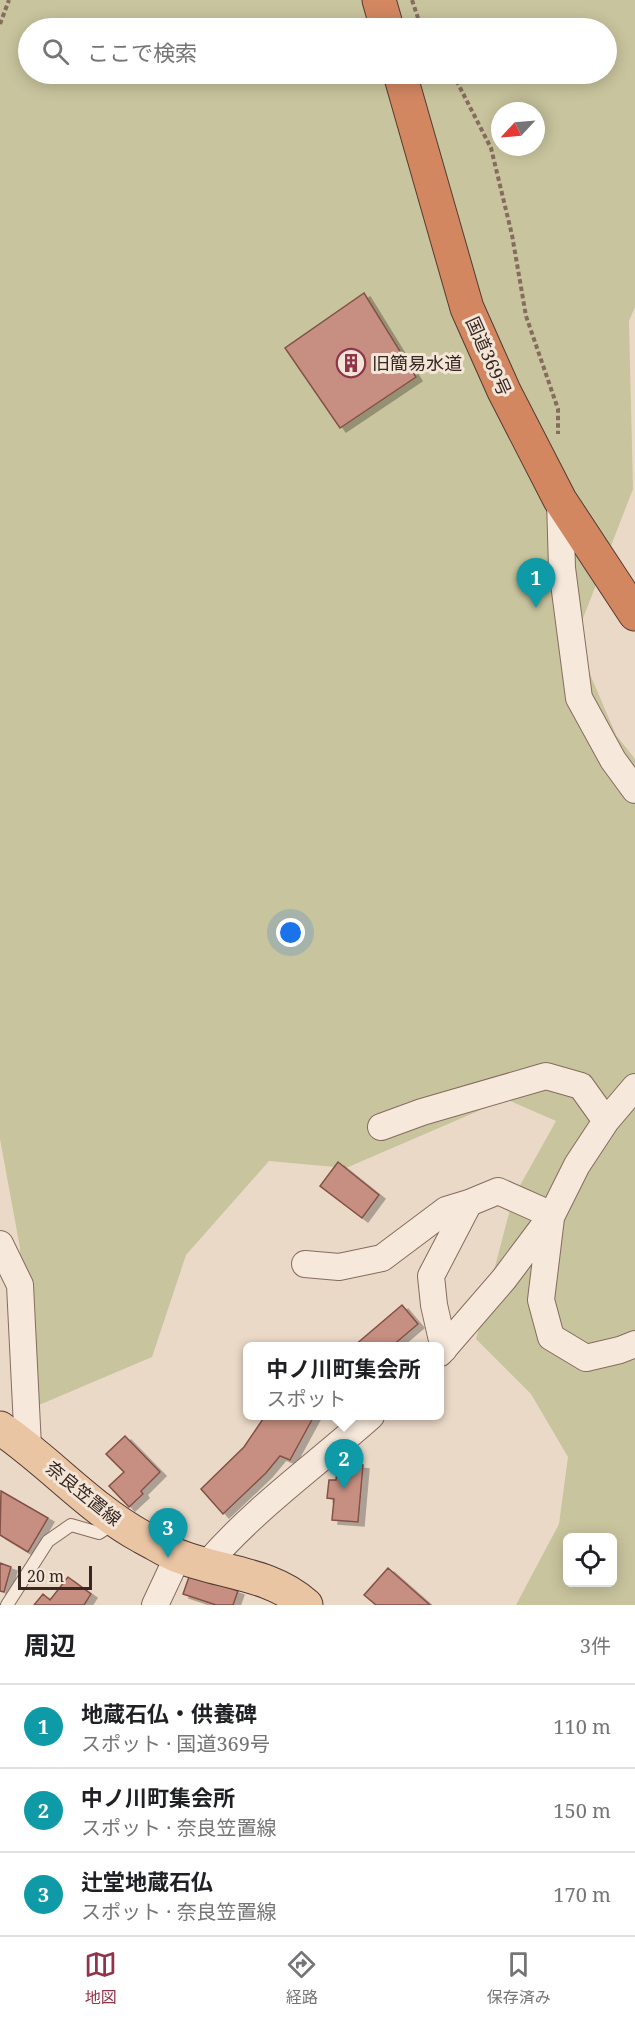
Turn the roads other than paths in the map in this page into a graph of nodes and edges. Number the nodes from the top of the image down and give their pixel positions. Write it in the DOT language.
graph roads {
  1 [pos="379,0"];
  2 [pos="384,18"];
  3 [pos="403,84"];
  4 [pos="560,500"];
  5 [pos="635,614"];
  6 [pos="635,790"];
  7 [pos="635,1087"];
  8 [pos="606,1121"];
  9 [pos="381,1127"];
  10 [pos="469,1203"];
  11 [pos="552,1215"];
  12 [pos="0,1244"];
  13 [pos="305,1264"];
  14 [pos="440,1342"];
  15 [pos="635,1344"];
  16 [pos="444,1349"];
  17 [pos="366,1420"];
  18 [pos="0,1428"];
  19 [pos="28,1447"];
  20 [pos="117,1521"];
  21 [pos="193,1560"];
  22 [pos="4,1604"];
  23 [pos="155,1605"];
  24 [pos="306,1605"];
  1 -- 2 [label="highway"];
  3 -- 4 [label="highway, 国道369号"];
  4 -- 5 [label="highway, 国道369号"];
  4 -- 6 [label="street"];
  7 -- 8 [label="street"];
  8 -- 9 [label="street"];
  8 -- 11 [label="street"];
  10 -- 11 [label="street"];
  10 -- 13 [label="street"];
  10 -- 14 [label="street"];
  11 -- 15 [label="street"];
  11 -- 16 [label="street"];
  12 -- 19 [label="street"];
  17 -- 21 [label="street"];
  18 -- 19 [label="main road, 奈良笠置線"];
  19 -- 20 [label="main road, 奈良笠置線"];
  20 -- 21 [label="main road, 奈良笠置線"];
  20 -- 22 [label="lane"];
  21 -- 23 [label="street"];
  21 -- 24 [label="main road, 奈良笠置線"];
}
